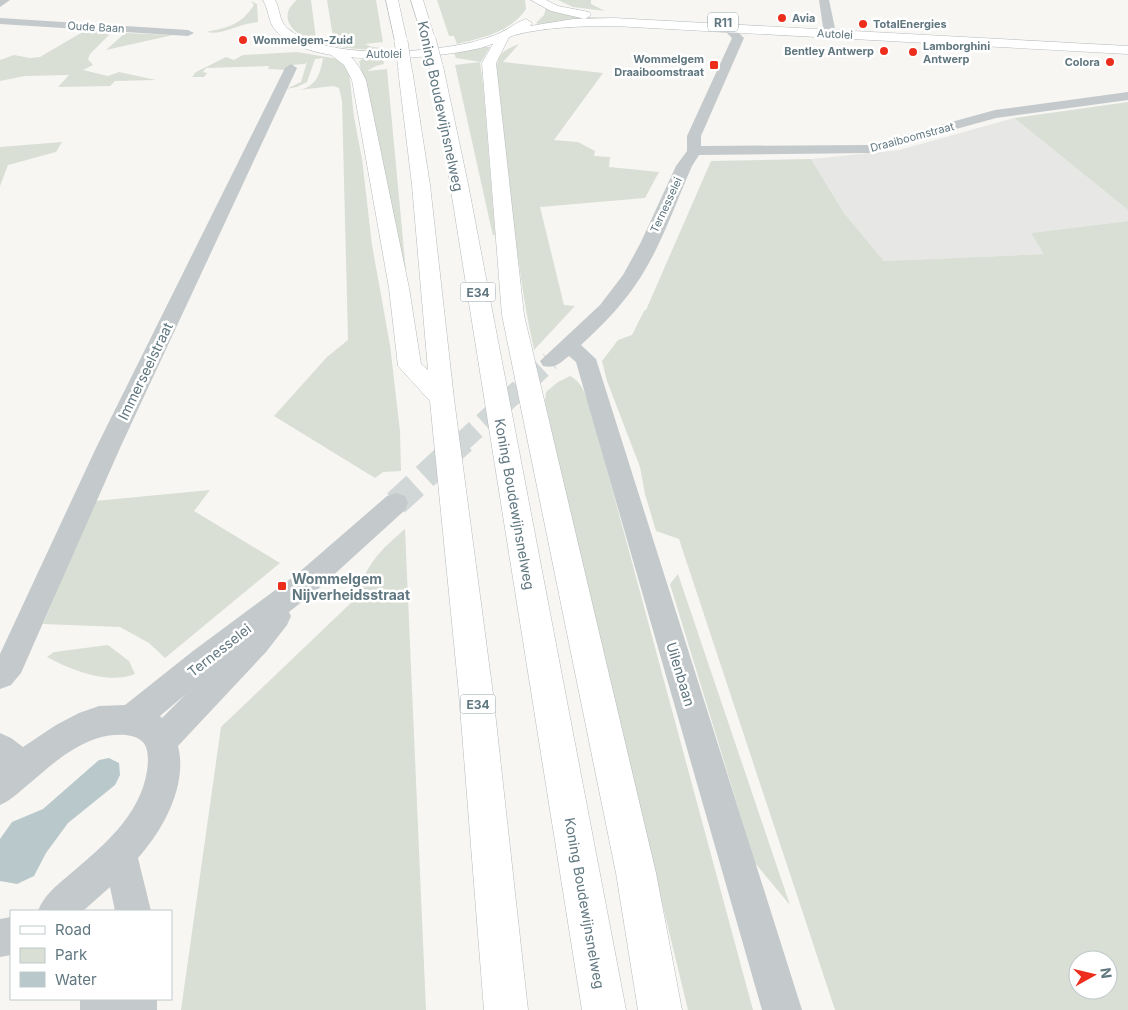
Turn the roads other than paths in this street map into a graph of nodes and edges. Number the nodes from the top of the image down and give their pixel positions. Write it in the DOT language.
graph roads {
  1 [pos="5,0"];
  2 [pos="285,0"];
  3 [pos="392,0"];
  4 [pos="417,0"];
  5 [pos="824,0"];
  6 [pos="0,4"];
  7 [pos="272,5"];
  8 [pos="535,6"];
  9 [pos="1,22"];
  10 [pos="814,27"];
  11 [pos="728,28"];
  12 [pos="829,31"];
  13 [pos="188,33"];
  14 [pos="508,34"];
  15 [pos="1128,44"];
  16 [pos="1128,50"];
  17 [pos="333,51"];
  18 [pos="291,68"];
  19 [pos="1128,96"];
  20 [pos="694,151"];
  21 [pos="560,353"];
  22 [pos="442,399"];
  23 [pos="396,503"];
  24 [pos="307,582"];
  25 [pos="0,674"];
  26 [pos="132,719"];
  27 [pos="161,741"];
  28 [pos="7,768"];
  29 [pos="119,853"];
  30 [pos="57,910"];
  31 [pos="133,910"];
  32 [pos="506,1010"];
  33 [pos="604,1010"];
  34 [pos="660,1010"];
  35 [pos="782,1010"];
  1 -- 6 [label="street"];
  2 -- 7 [label="main road, Autolei / R11"];
  3 -- 22 [label="main road, Koning Boudewijnsnelweg / E34, bridge"];
  4 -- 33 [label="main road, Koning Boudewijnsnelweg / E34, bridge"];
  5 -- 12 [label="street"];
  7 -- 17 [label="main road, Autolei / R11"];
  8 -- 10 [label="main road, Autolei / R11"];
  8 -- 14 [label="main road, Autolei / R11"];
  9 -- 13 [label="street, Oude Baan"];
  10 -- 11 [label="main road, Autolei / R11"];
  10 -- 12 [label="main road, Autolei / R11"];
  11 -- 14 [label="main road, Autolei / R11"];
  11 -- 20 [label="street, Ternesselei"];
  12 -- 15 [label="main road, Autolei / R11"];
  12 -- 16 [label="main road, Autolei / R11"];
  14 -- 17 [label="main road, Autolei / R11"];
  14 -- 34 [label="main road"];
  17 -- 22 [label="main road"];
  18 -- 25 [label="street, Immerseelstraat"];
  19 -- 20 [label="street, Draaiboomstraat"];
  20 -- 21 [label="street, Ternesselei"];
  21 -- 35 [label="street, Uilenbaan"];
  22 -- 32 [label="main road, Koning Boudewijnsnelweg / E34"];
  23 -- 24 [label="street, Ternesselei"];
  24 -- 26 [label="street, Ternesselei"];
  24 -- 27 [label="street, Ternesselei"];
  26 -- 27 [label="street"];
  26 -- 28 [label="street"];
  27 -- 29 [label="street"];
  29 -- 30 [label="street"];
  29 -- 31 [label="street"];
}
